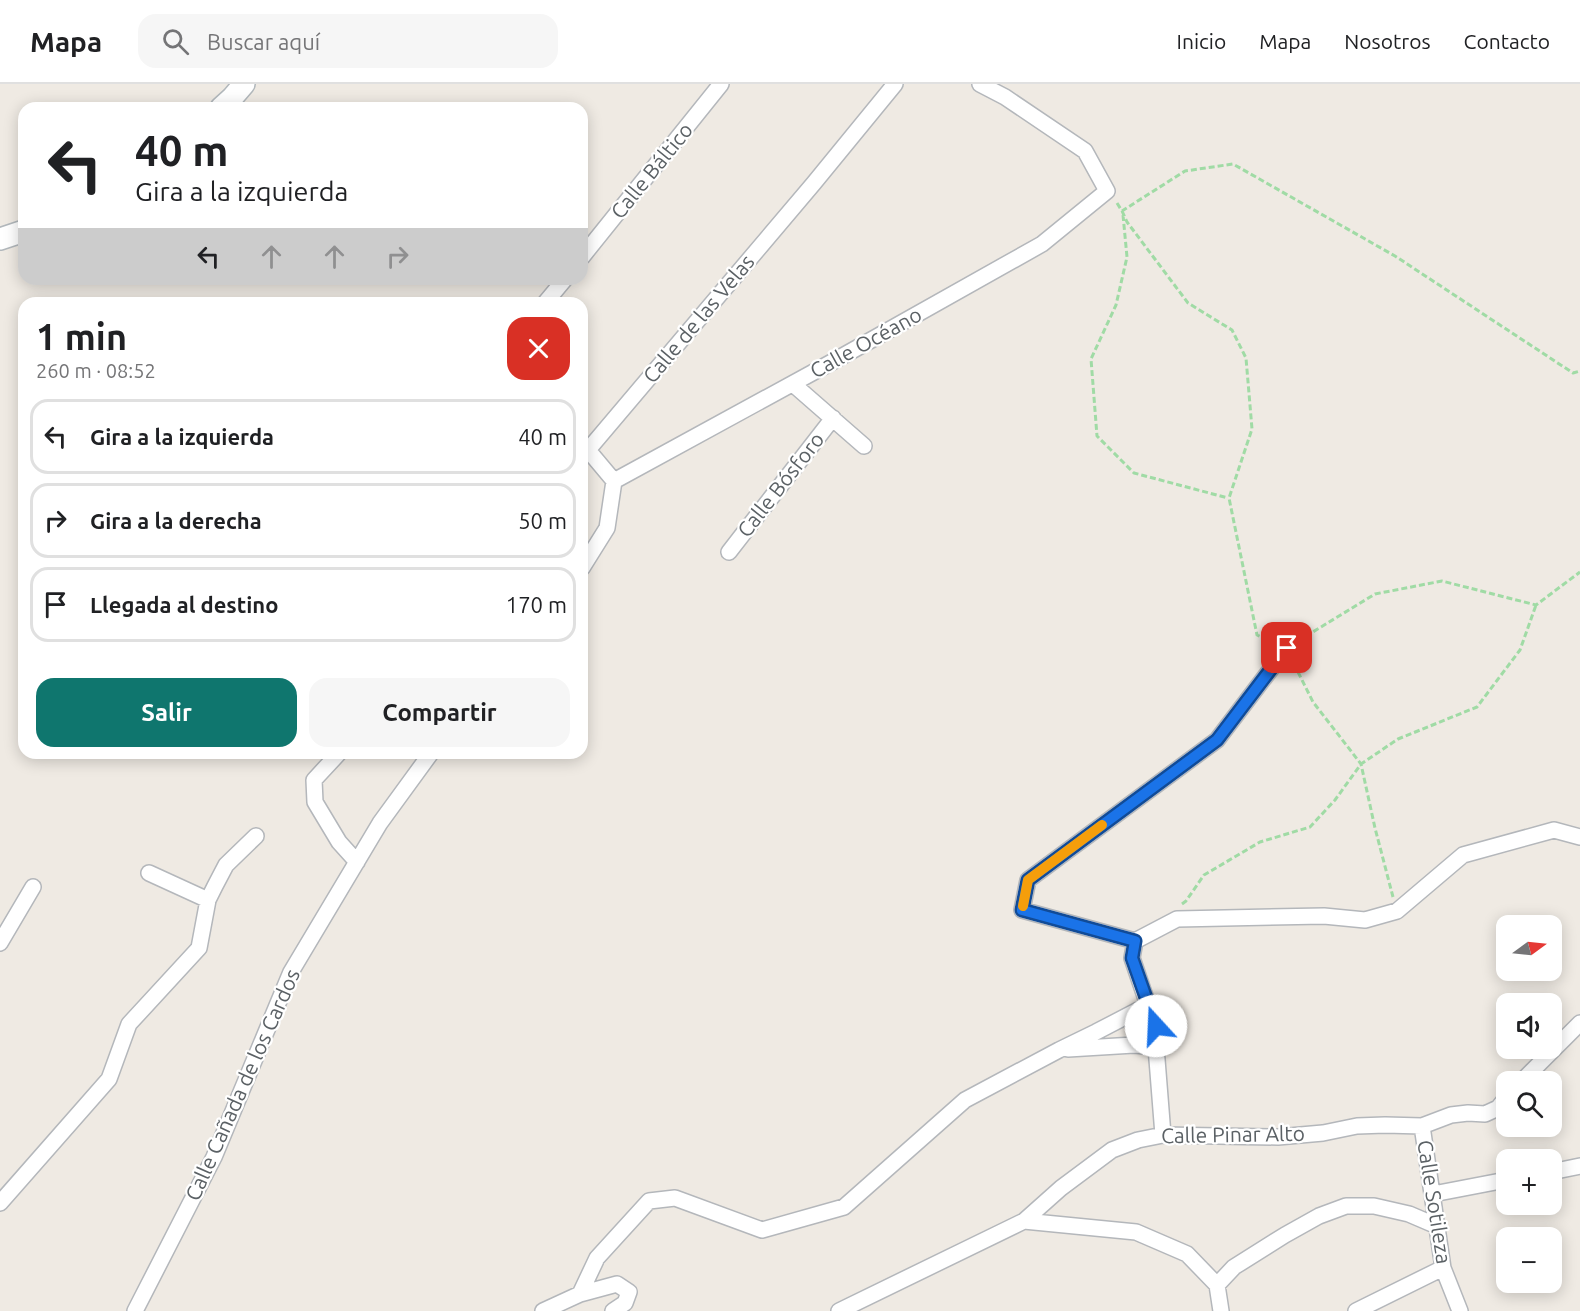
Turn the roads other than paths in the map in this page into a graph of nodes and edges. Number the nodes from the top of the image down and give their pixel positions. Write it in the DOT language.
graph roads {
  1 [pos="244,84"];
  2 [pos="721,84"];
  3 [pos="895,84"];
  4 [pos="980,84"];
  5 [pos="228,102"];
  6 [pos="18,233"];
  7 [pos="0,239"];
  8 [pos="588,250"];
  9 [pos="560,285"];
  10 [pos="550,297"];
  11 [pos="793,384"];
  12 [pos="833,418"];
  13 [pos="588,445"];
  14 [pos="864,446"];
  15 [pos="588,451"];
  16 [pos="614,481"];
  17 [pos="729,552"];
  18 [pos="588,558"];
  19 [pos="1287,648"];
  20 [pos="333,759"];
  21 [pos="427,759"];
  22 [pos="256,836"];
  23 [pos="1580,837"];
  24 [pos="357,862"];
  25 [pos="149,873"];
  26 [pos="33,886"];
  27 [pos="208,900"];
  28 [pos="1135,941"];
  29 [pos="0,942"];
  30 [pos="1148,1005"];
  31 [pos="1580,1023"];
  32 [pos="1156,1047"];
  33 [pos="1059,1050"];
  34 [pos="1532,1071"];
  35 [pos="1496,1109"];
  36 [pos="1422,1126"];
  37 [pos="1163,1135"];
  38 [pos="1580,1166"];
  39 [pos="1562,1170"];
  40 [pos="1496,1182"];
  41 [pos="1432,1194"];
  42 [pos="0,1203"];
  43 [pos="1024,1221"];
  44 [pos="1437,1226"];
  45 [pos="1443,1268"];
  46 [pos="1217,1285"];
  47 [pos="580,1294"];
  48 [pos="135,1311"];
  49 [pos="543,1311"];
  50 [pos="613,1311"];
  51 [pos="839,1311"];
  52 [pos="1221,1311"];
  53 [pos="1356,1311"];
  54 [pos="1460,1311"];
  1 -- 5 [label="main road"];
  2 -- 8 [label="street, Calle Báltico"];
  3 -- 13 [label="street, Calle de las Velas"];
  4 -- 11 [label="street, Calle Océano"];
  6 -- 7 [label="main road"];
  9 -- 10 [label="street"];
  11 -- 12 [label="street"];
  11 -- 16 [label="street, Calle Océano"];
  12 -- 14 [label="street"];
  12 -- 17 [label="street, Calle Bósforo"];
  15 -- 16 [label="street, Calle de las Velas"];
  16 -- 18 [label="street"];
  19 -- 28 [label="street"];
  20 -- 24 [label="street"];
  21 -- 24 [label="street"];
  22 -- 27 [label="street"];
  23 -- 28 [label="street"];
  24 -- 48 [label="street, Calle Cañada de los Cardos"];
  25 -- 27 [label="street"];
  26 -- 29 [label="street"];
  27 -- 42 [label="street"];
  28 -- 30 [label="street"];
  30 -- 32 [label="street"];
  30 -- 33 [label="street"];
  31 -- 34 [label="street"];
  32 -- 33 [label="street"];
  32 -- 37 [label="street"];
  33 -- 47 [label="street"];
  35 -- 36 [label="street"];
  36 -- 37 [label="street, Calle Pinar Alto"];
  36 -- 41 [label="street, Calle Sotileza"];
  37 -- 43 [label="street, Calle Pinar Alto"];
  38 -- 39 [label="street"];
  40 -- 41 [label="street"];
  41 -- 44 [label="street, Calle Sotileza"];
  43 -- 46 [label="street"];
  43 -- 51 [label="street, Calle Pinar Alto"];
  44 -- 45 [label="street, Calle Sotileza"];
  44 -- 46 [label="street"];
  45 -- 53 [label="street"];
  45 -- 54 [label="street, Calle Sotileza"];
  46 -- 52 [label="street"];
  47 -- 49 [label="street"];
  47 -- 50 [label="street"];
}
